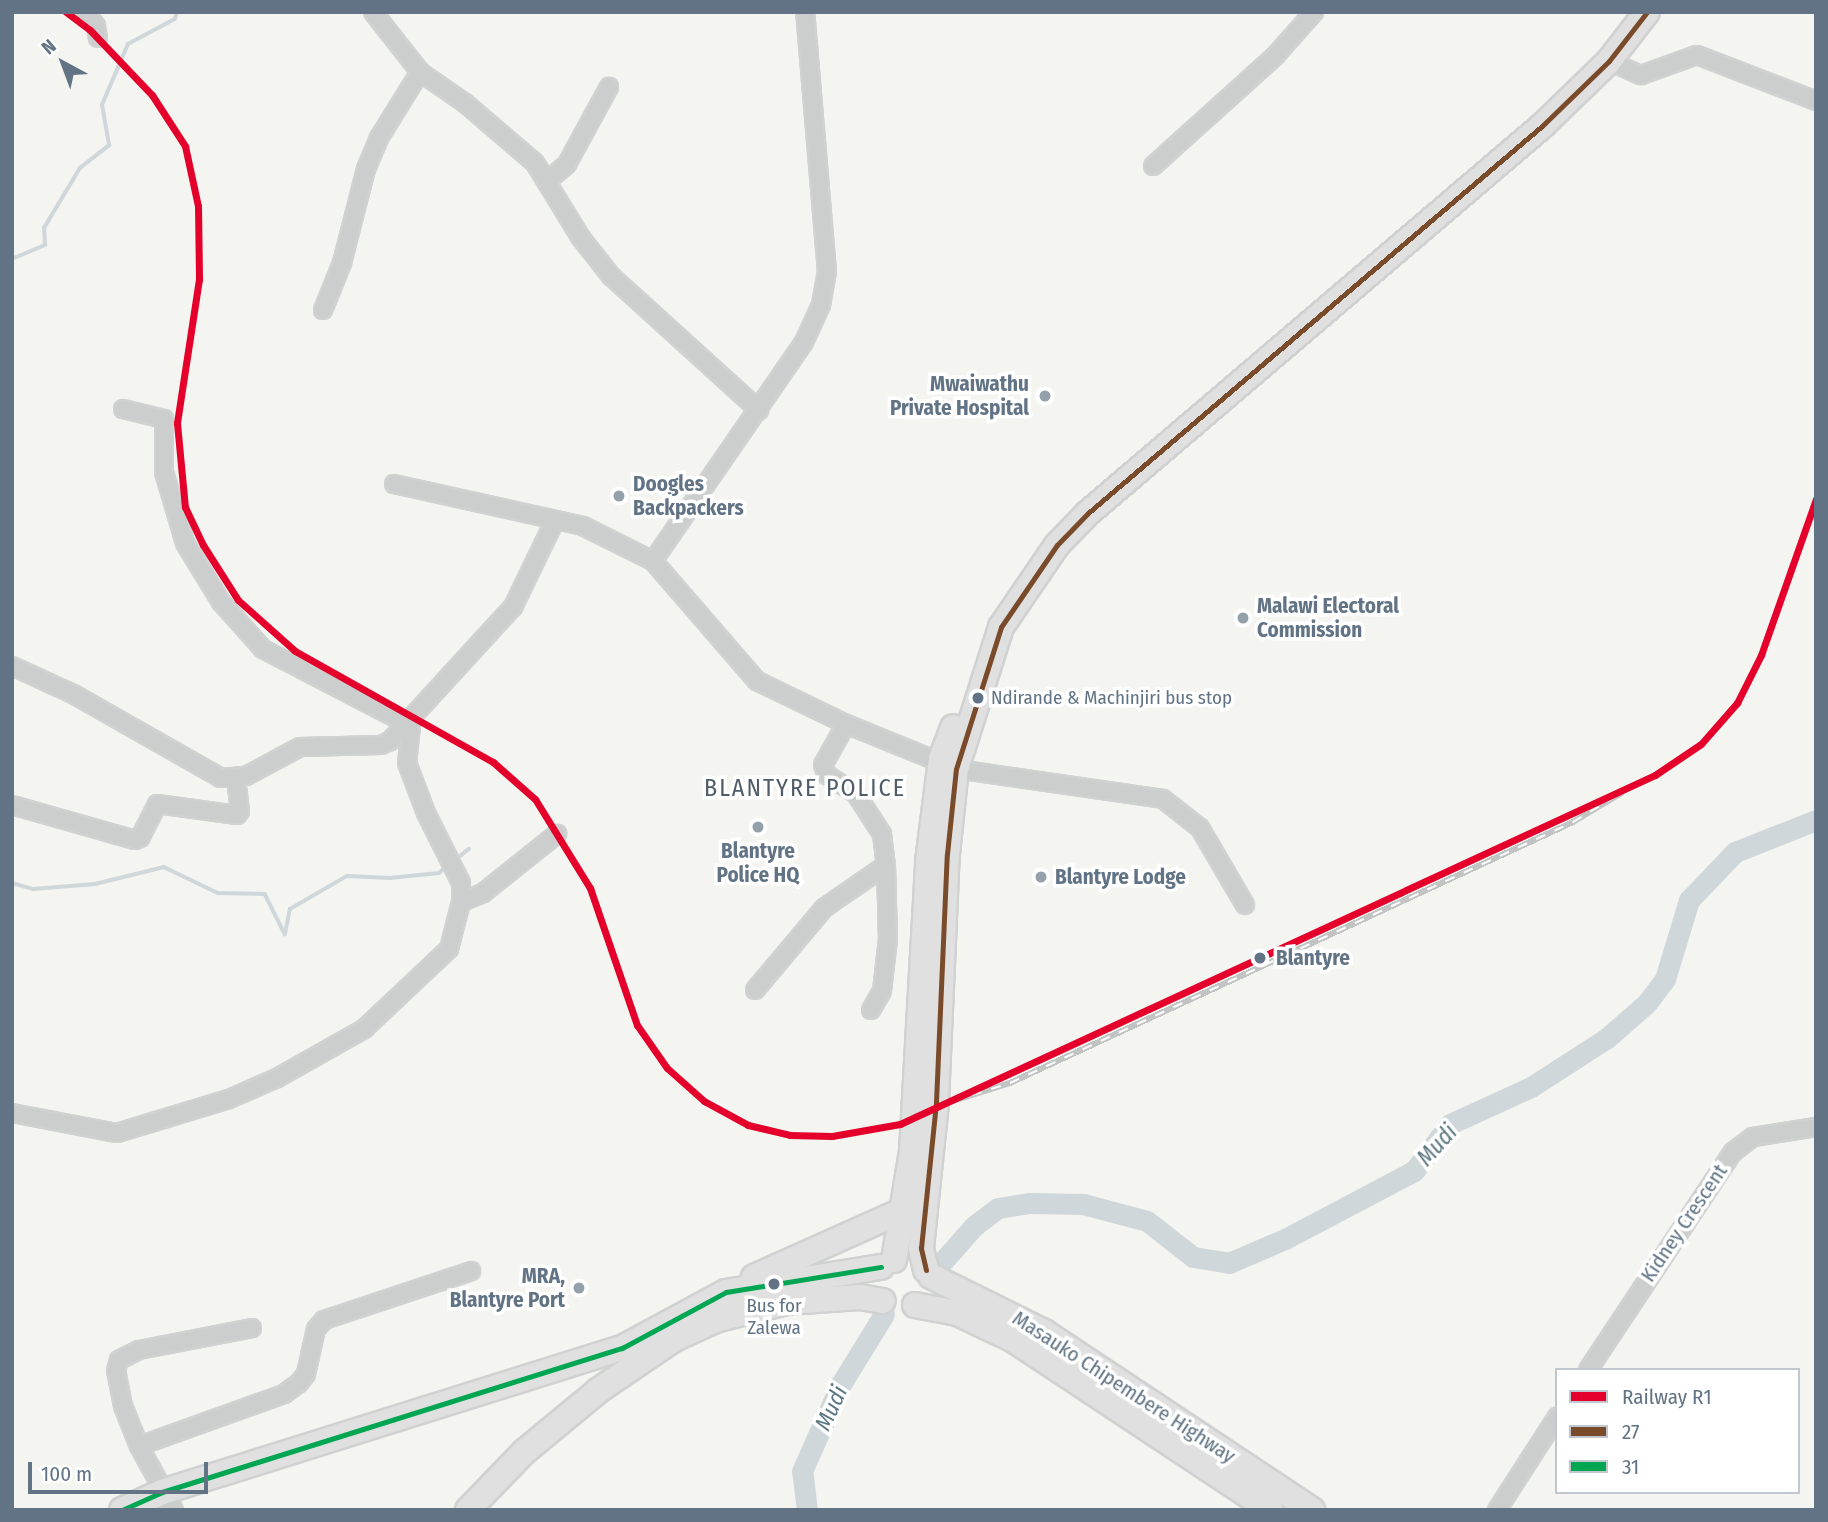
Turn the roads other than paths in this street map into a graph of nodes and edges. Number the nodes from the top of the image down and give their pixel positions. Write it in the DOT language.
graph roads {
  1 [pos="85,12"];
  2 [pos="373,12"];
  3 [pos="805,12"];
  4 [pos="1314,12"];
  5 [pos="1634,12"];
  6 [pos="1647,12"];
  7 [pos="98,38"];
  8 [pos="1609,61"];
  9 [pos="420,72"];
  10 [pos="609,88"];
  11 [pos="1816,101"];
  12 [pos="1153,166"];
  13 [pos="547,181"];
  14 [pos="323,310"];
  15 [pos="123,409"];
  16 [pos="759,410"];
  17 [pos="394,484"];
  18 [pos="554,522"];
  19 [pos="653,561"];
  20 [pos="12,666"];
  21 [pos="409,720"];
  22 [pos="846,724"];
  23 [pos="949,764"];
  24 [pos="236,779"];
  25 [pos="12,805"];
  26 [pos="557,834"];
  27 [pos="886,865"];
  28 [pos="461,902"];
  29 [pos="1245,905"];
  30 [pos="755,990"];
  31 [pos="871,1010"];
  32 [pos="12,1113"];
  33 [pos="1816,1127"];
  34 [pos="904,1210"];
  35 [pos="888,1264"];
  36 [pos="471,1271"];
  37 [pos="929,1273"];
  38 [pos="726,1292"];
  39 [pos="883,1301"];
  40 [pos="915,1305"];
  41 [pos="252,1328"];
  42 [pos="1588,1368"];
  43 [pos="1555,1420"];
  44 [pos="139,1446"];
  45 [pos="168,1501"];
  46 [pos="122,1510"];
  47 [pos="468,1510"];
  48 [pos="1271,1510"];
  49 [pos="1312,1510"];
  50 [pos="1497,1510"];
  1 -- 7 [label="street"];
  2 -- 9 [label="street"];
  3 -- 16 [label="street"];
  4 -- 12 [label="street"];
  5 -- 23 [label="highway"];
  6 -- 8 [label="highway"];
  8 -- 11 [label="street"];
  8 -- 23 [label="highway"];
  9 -- 13 [label="street"];
  9 -- 14 [label="street"];
  10 -- 13 [label="street"];
  13 -- 16 [label="street"];
  15 -- 21 [label="street"];
  16 -- 19 [label="street"];
  17 -- 18 [label="street"];
  18 -- 19 [label="street"];
  18 -- 21 [label="street"];
  19 -- 22 [label="street"];
  20 -- 24 [label="street"];
  21 -- 24 [label="street"];
  21 -- 28 [label="street"];
  22 -- 23 [label="street"];
  22 -- 27 [label="street"];
  23 -- 29 [label="street"];
  23 -- 34 [label="highway"];
  23 -- 37 [label="highway"];
  24 -- 25 [label="street"];
  26 -- 28 [label="street"];
  27 -- 30 [label="street"];
  27 -- 31 [label="street"];
  28 -- 32 [label="street"];
  33 -- 42 [label="street, Kidney Crescent"];
  34 -- 35 [label="highway"];
  34 -- 38 [label="highway"];
  35 -- 37 [label="highway"];
  35 -- 38 [label="highway"];
  35 -- 39 [label="highway"];
  36 -- 44 [label="street"];
  37 -- 40 [label="highway"];
  37 -- 49 [label="highway, Masauko Chipembere Highway"];
  38 -- 45 [label="highway"];
  39 -- 40 [label="highway"];
  39 -- 47 [label="highway"];
  40 -- 48 [label="highway, Masauko Chipembere Highway"];
  41 -- 44 [label="street"];
  43 -- 50 [label="street"];
  44 -- 45 [label="street"];
  45 -- 46 [label="highway"];
}
